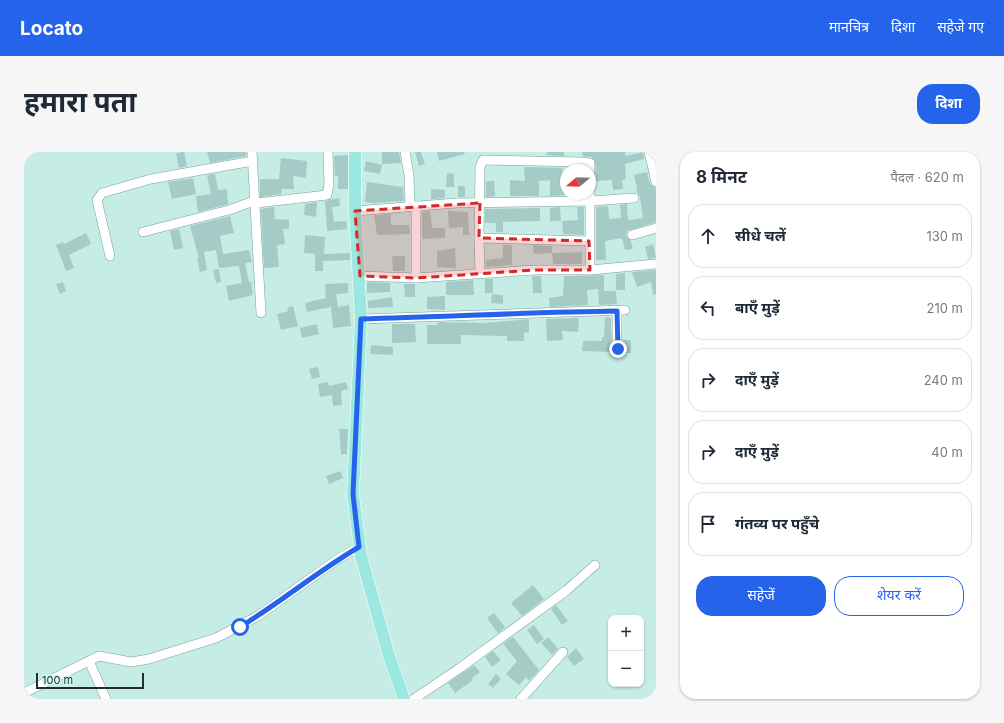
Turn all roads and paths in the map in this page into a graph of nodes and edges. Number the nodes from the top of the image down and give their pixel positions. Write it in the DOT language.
graph roads {
  1 [pos="328,152"];
  2 [pos="355,152"];
  3 [pos="405,152"];
  4 [pos="579,152"];
  5 [pos="649,152"];
  6 [pos="253,156"];
  7 [pos="581,162"];
  8 [pos="656,182"];
  9 [pos="634,198"];
  10 [pos="254,201"];
  11 [pos="591,201"];
  12 [pos="480,203"];
  13 [pos="413,206"];
  14 [pos="355,211"];
  15 [pos="656,228"];
  16 [pos="143,232"];
  17 [pos="632,235"];
  18 [pos="479,238"];
  19 [pos="589,240"];
  20 [pos="110,256"];
  21 [pos="656,264"];
  22 [pos="590,270"];
  23 [pos="480,273"];
  24 [pos="360,276"];
  25 [pos="416,278"];
  26 [pos="261,313"];
  27 [pos="361,319"];
  28 [pos="618,349"];
  29 [pos="359,547"];
  30 [pos="595,565"];
  31 [pos="563,652"];
  32 [pos="89,661"];
  33 [pos="24,693"];
  34 [pos="106,699"];
  35 [pos="404,699"];
  36 [pos="414,699"];
  37 [pos="521,699"];
  1 -- 10 [label="street"];
  2 -- 14 [label="main road"];
  3 -- 13 [label="street"];
  4 -- 7 [label="street"];
  5 -- 8 [label="street"];
  6 -- 10 [label="street"];
  6 -- 20 [label="street"];
  7 -- 11 [label="street"];
  7 -- 12 [label="street"];
  9 -- 11 [label="street"];
  10 -- 16 [label="street"];
  10 -- 26 [label="street"];
  11 -- 12 [label="street"];
  11 -- 19 [label="street"];
  12 -- 13 [label="street"];
  12 -- 18 [label="street"];
  13 -- 14 [label="street"];
  13 -- 25 [label="street"];
  14 -- 24 [label="main road"];
  15 -- 17 [label="street"];
  18 -- 19 [label="street"];
  18 -- 23 [label="street"];
  19 -- 22 [label="street"];
  21 -- 22 [label="street"];
  22 -- 23 [label="street"];
  23 -- 25 [label="street"];
  24 -- 25 [label="street"];
  24 -- 27 [label="main road"];
  27 -- 28 [label="street"];
  27 -- 29 [label="main road"];
  29 -- 32 [label="street"];
  29 -- 35 [label="main road"];
  30 -- 36 [label="street"];
  31 -- 37 [label="street"];
  32 -- 33 [label="street"];
  32 -- 34 [label="street"];
}
